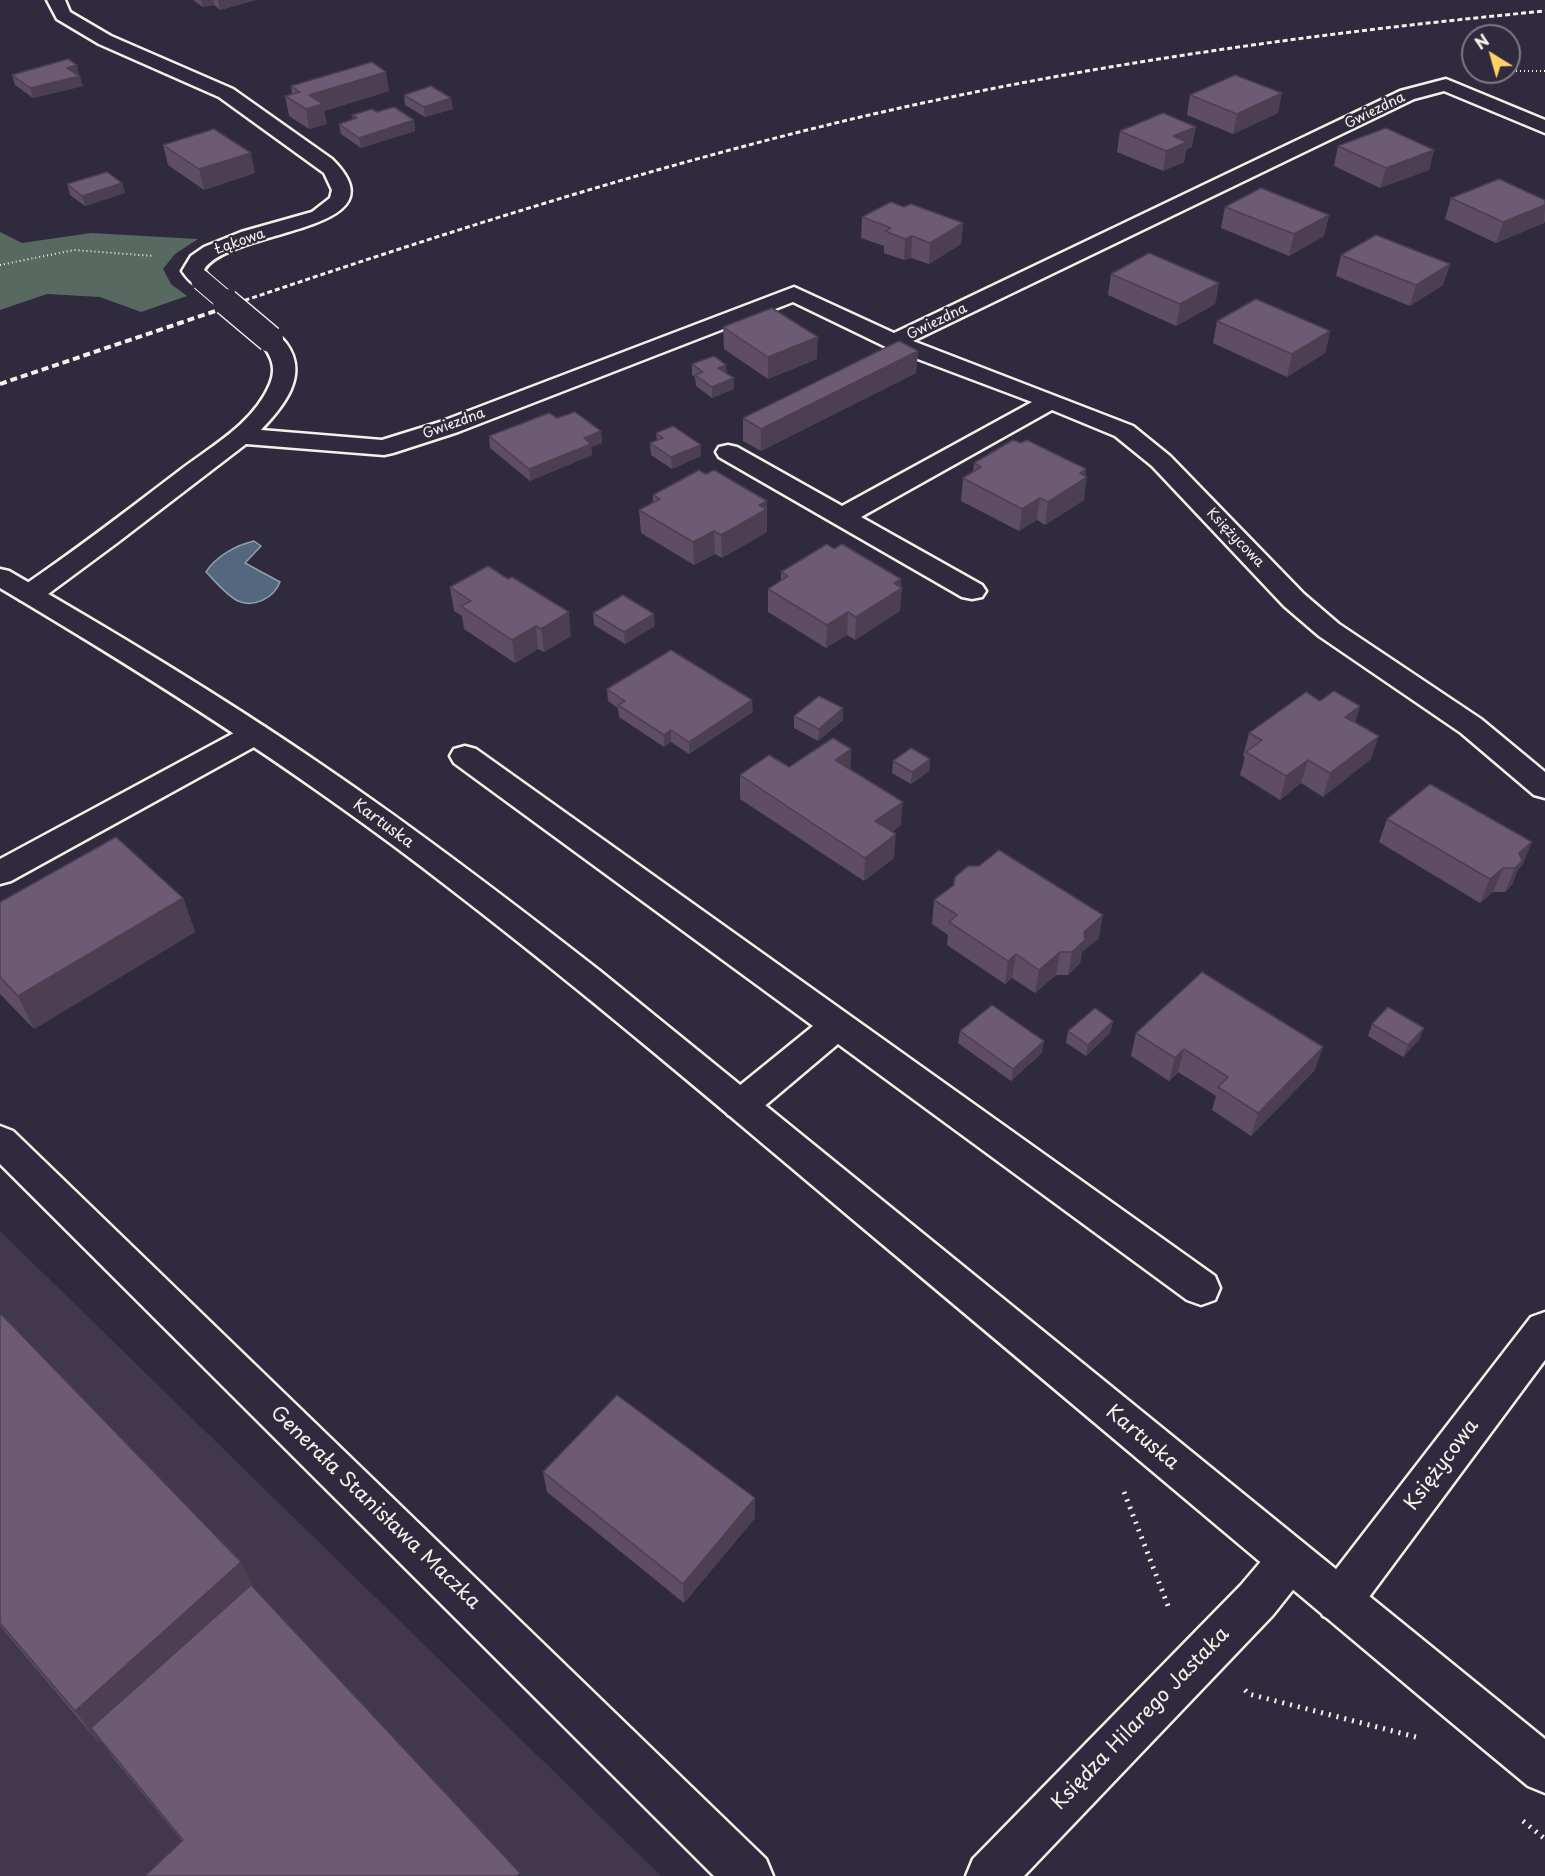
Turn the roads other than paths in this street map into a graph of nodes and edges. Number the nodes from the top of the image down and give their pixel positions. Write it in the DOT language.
graph roads {
  1 [pos="56,0"];
  2 [pos="1545,127"];
  3 [pos="894,342"];
  4 [pos="1051,400"];
  5 [pos="239,436"];
  6 [pos="728,452"];
  7 [pos="843,516"];
  8 [pos="0,577"];
  9 [pos="972,591"];
  10 [pos="30,594"];
  11 [pos="255,734"];
  12 [pos="465,756"];
  13 [pos="1545,788"];
  14 [pos="0,873"];
  15 [pos="838,1025"];
  16 [pos="741,1105"];
  17 [pos="0,1141"];
  18 [pos="1201,1288"];
  19 [pos="1545,1329"];
  20 [pos="1289,1561"];
  21 [pos="1339,1601"];
  22 [pos="1545,1769"];
  23 [pos="749,1876"];
  24 [pos="990,1876"];
  1 -- 5 [label="street, Łąkowa, bridge"];
  2 -- 3 [label="street, Gwiezdna"];
  3 -- 4 [label="street, Księżycowa"];
  3 -- 5 [label="street, Gwiezdna"];
  4 -- 7 [label="street"];
  4 -- 13 [label="street, Księżycowa"];
  5 -- 10 [label="street"];
  6 -- 7 [label="street"];
  7 -- 9 [label="street"];
  8 -- 10 [label="street, Kartuska"];
  10 -- 11 [label="street, Kartuska"];
  11 -- 14 [label="street"];
  11 -- 16 [label="street, Kartuska"];
  12 -- 15 [label="street"];
  15 -- 16 [label="street"];
  15 -- 18 [label="street"];
  16 -- 20 [label="street, Kartuska"];
  17 -- 23 [label="street, Generała Stanisława Maczka"];
  19 -- 21 [label="street, Księżycowa"];
  20 -- 21 [label="street, Kartuska"];
  20 -- 24 [label="street, Księdza Hilarego Jastaka"];
  21 -- 22 [label="street, Kartuska"];
}
